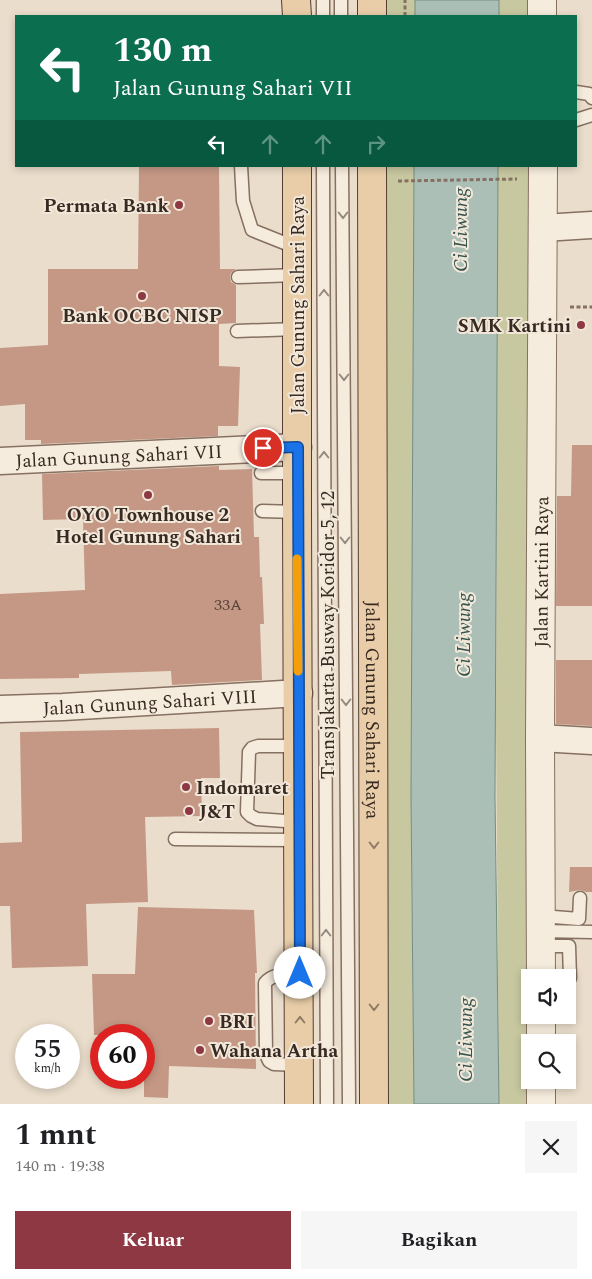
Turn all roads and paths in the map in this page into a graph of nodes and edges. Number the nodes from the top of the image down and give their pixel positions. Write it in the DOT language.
graph roads {
  1 [pos="296,0"];
  2 [pos="323,0"];
  3 [pos="341,0"];
  4 [pos="372,0"];
  5 [pos="405,0"];
  6 [pos="542,0"];
  7 [pos="296,15"];
  8 [pos="323,15"];
  9 [pos="341,15"];
  10 [pos="372,15"];
  11 [pos="405,15"];
  12 [pos="542,15"];
  13 [pos="577,92"];
  14 [pos="592,98"];
  15 [pos="592,115"];
  16 [pos="577,120"];
  17 [pos="241,167"];
  18 [pos="297,167"];
  19 [pos="323,167"];
  20 [pos="342,167"];
  21 [pos="372,167"];
  22 [pos="543,167"];
  23 [pos="504,180"];
  24 [pos="410,181"];
  25 [pos="592,225"];
  26 [pos="543,228"];
  27 [pos="297,242"];
  28 [pos="298,275"];
  29 [pos="238,277"];
  30 [pos="563,307"];
  31 [pos="592,307"];
  32 [pos="297,330"];
  33 [pos="237,332"];
  34 [pos="298,460"];
  35 [pos="0,461"];
  36 [pos="261,473"];
  37 [pos="262,511"];
  38 [pos="297,512"];
  39 [pos="298,693"];
  40 [pos="0,709"];
  41 [pos="540,738"];
  42 [pos="592,741"];
  43 [pos="299,746"];
  44 [pos="299,831"];
  45 [pos="175,839"];
  46 [pos="580,898"];
  47 [pos="541,931"];
  48 [pos="592,932"];
  49 [pos="541,969"];
  50 [pos="570,969"];
  51 [pos="541,1089"];
  52 [pos="300,1104"];
  53 [pos="327,1104"];
  54 [pos="349,1104"];
  55 [pos="374,1104"];
  56 [pos="541,1104"];
  1 -- 7 [label="main road"];
  2 -- 8 [label="lane"];
  3 -- 9 [label="lane"];
  4 -- 10 [label="main road"];
  5 -- 11 [label="path"];
  6 -- 12 [label="street"];
  13 -- 14 [label="lane"];
  15 -- 16 [label="lane"];
  17 -- 27 [label="lane"];
  18 -- 27 [label="main road, Jalan Gunung Sahari Raya"];
  53 -- 19 [label="lane, Transjakarta Busway Koridor 5, 12, one-way"];
  20 -- 54 [label="lane, Transjakarta Busway Koridor 5, 12, one-way"];
  21 -- 55 [label="main road, Jalan Gunung Sahari Raya, one-way"];
  22 -- 26 [label="street, Jalan Kartini Raya"];
  23 -- 24 [label="path"];
  25 -- 26 [label="street"];
  26 -- 41 [label="street, Jalan Kartini Raya"];
  27 -- 28 [label="main road, Jalan Gunung Sahari Raya"];
  28 -- 29 [label="lane"];
  28 -- 32 [label="main road, Jalan Gunung Sahari Raya"];
  30 -- 31 [label="path"];
  32 -- 33 [label="lane"];
  32 -- 34 [label="main road, Jalan Gunung Sahari Raya"];
  34 -- 35 [label="street, Jalan Gunung Sahari VII"];
  34 -- 36 [label="lane"];
  34 -- 38 [label="main road, Jalan Gunung Sahari Raya"];
  37 -- 38 [label="lane"];
  38 -- 39 [label="main road, Jalan Gunung Sahari Raya"];
  39 -- 40 [label="street, Jalan Gunung Sahari VIII"];
  39 -- 43 [label="main road, Jalan Gunung Sahari Raya"];
  41 -- 42 [label="street"];
  41 -- 47 [label="street, Jalan Kartini Raya"];
  43 -- 44 [label="main road, Jalan Gunung Sahari Raya"];
  43 -- 44 [label="lane"];
  44 -- 45 [label="lane"];
  52 -- 44 [label="main road, Jalan Gunung Sahari Raya, one-way"];
  46 -- 47 [label="lane"];
  47 -- 48 [label="lane"];
  47 -- 49 [label="street, Jalan Kartini Raya"];
  47 -- 50 [label="lane"];
  51 -- 56 [label="street"];
}
